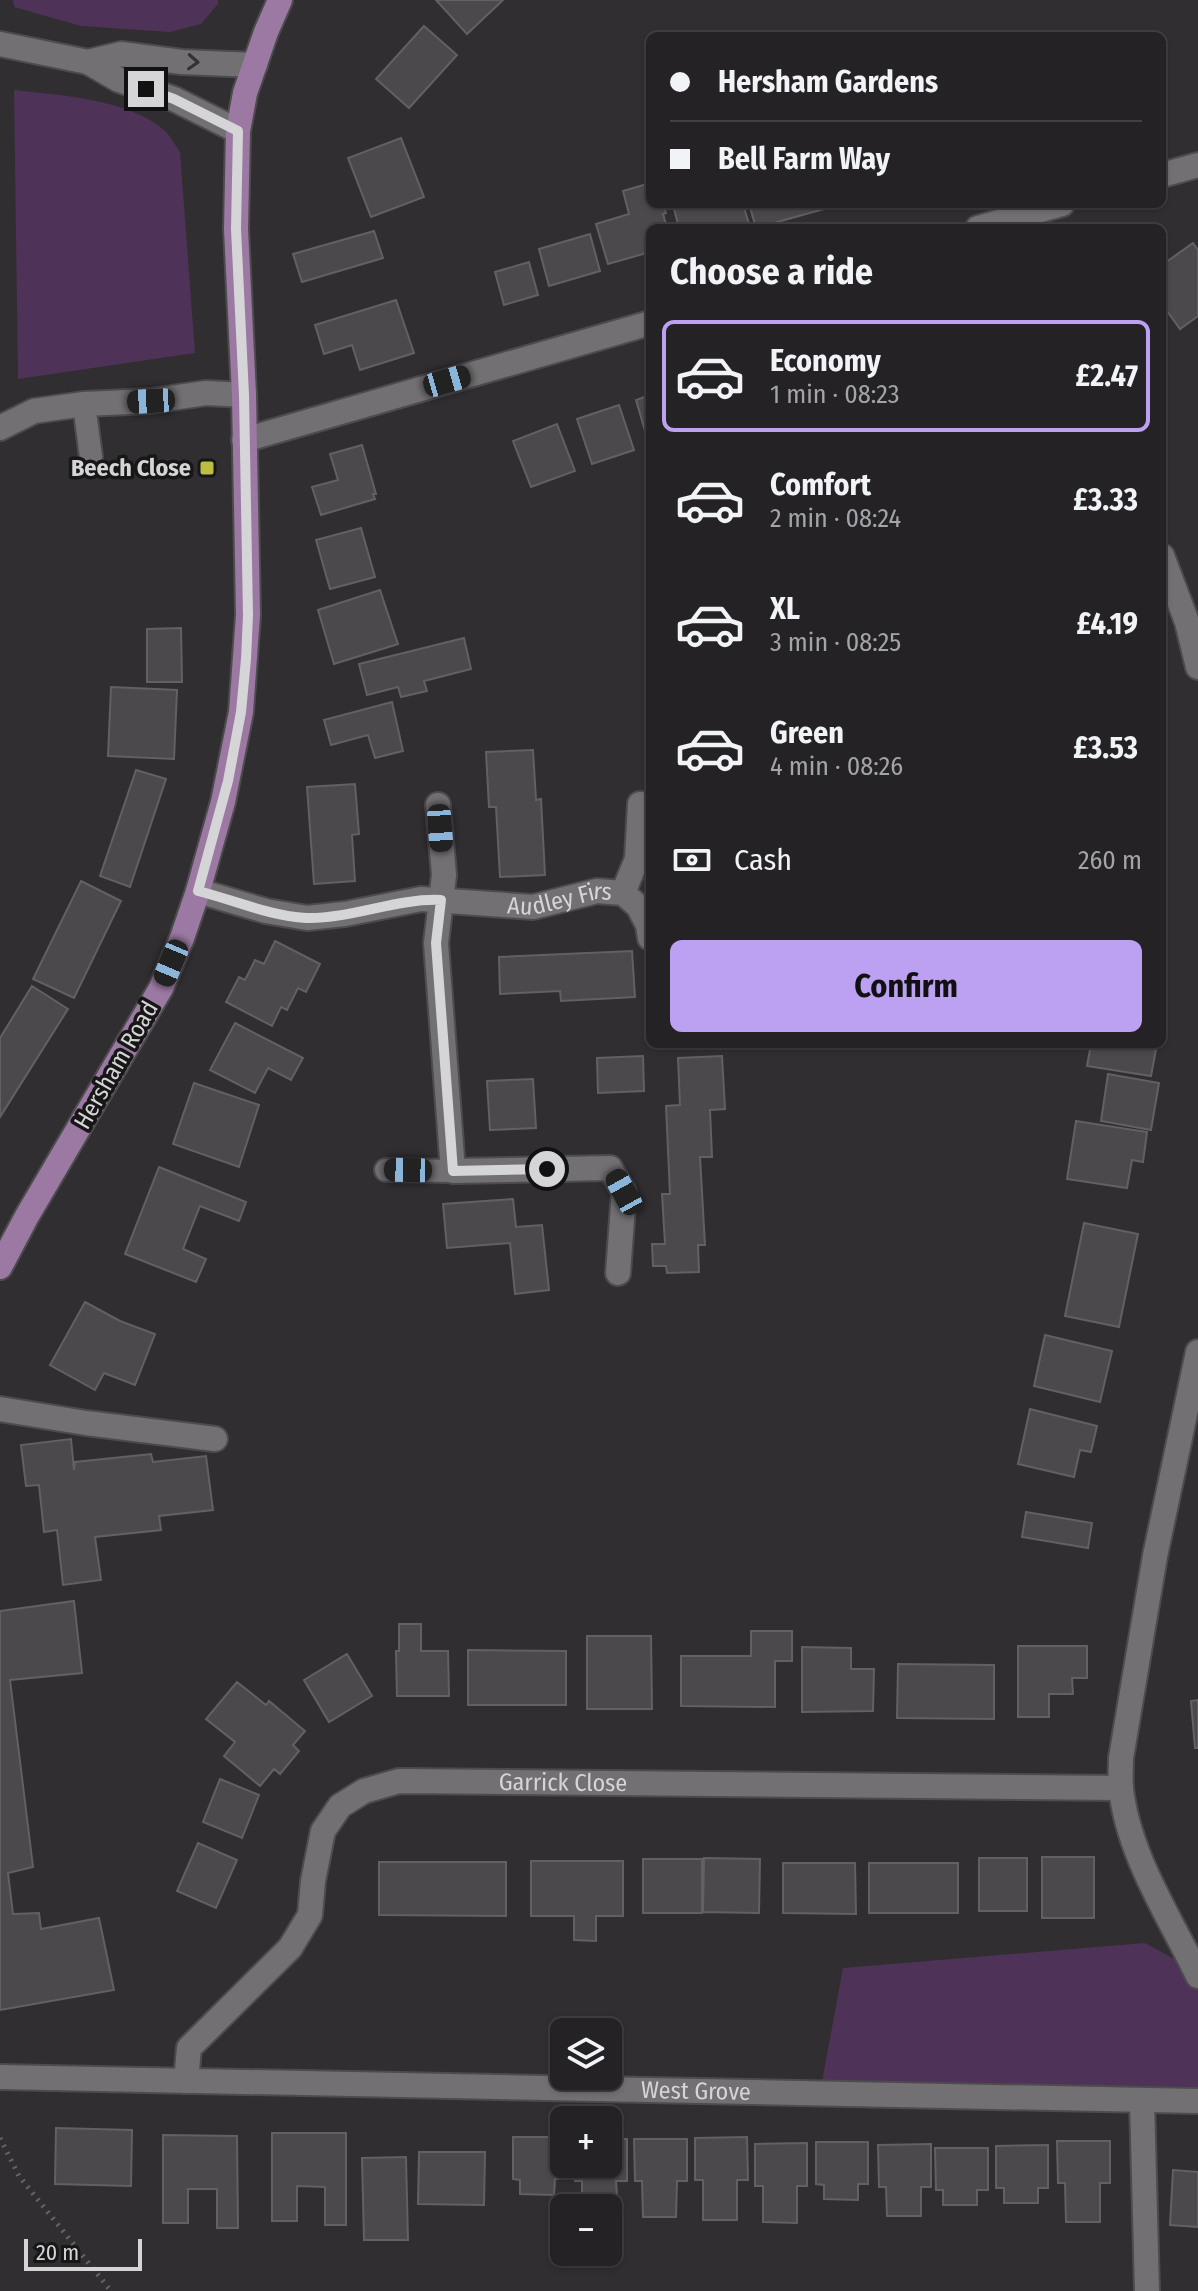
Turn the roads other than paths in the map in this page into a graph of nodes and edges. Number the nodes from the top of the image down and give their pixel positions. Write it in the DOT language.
graph roads {
  1 [pos="280,0"];
  2 [pos="0,44"];
  3 [pos="88,62"];
  4 [pos="255,65"];
  5 [pos="238,131"];
  6 [pos="1198,165"];
  7 [pos="1166,174"];
  8 [pos="1048,208"];
  9 [pos="992,224"];
  10 [pos="646,324"];
  11 [pos="244,395"];
  12 [pos="84,404"];
  13 [pos="0,428"];
  14 [pos="244,440"];
  15 [pos="91,457"];
  16 [pos="1166,567"];
  17 [pos="1198,667"];
  18 [pos="640,804"];
  19 [pos="438,805"];
  20 [pos="198,891"];
  21 [pos="623,893"];
  22 [pos="441,900"];
  23 [pos="646,921"];
  24 [pos="386,1170"];
  25 [pos="453,1171"];
  26 [pos="0,1267"];
  27 [pos="618,1273"];
  28 [pos="1198,1352"];
  29 [pos="0,1409"];
  30 [pos="215,1439"];
  31 [pos="1121,1788"];
  32 [pos="1198,1976"];
  33 [pos="0,2077"];
  34 [pos="186,2081"];
  35 [pos="1142,2100"];
  36 [pos="1198,2101"];
  37 [pos="1147,2291"];
  1 -- 4 [label="main road, Hersham Road"];
  2 -- 3 [label="street"];
  3 -- 4 [label="street, one-way"];
  3 -- 5 [label="street"];
  4 -- 5 [label="main road, Hersham Road"];
  5 -- 11 [label="main road, Hersham Road"];
  6 -- 7 [label="street"];
  8 -- 9 [label="street"];
  10 -- 14 [label="street"];
  11 -- 12 [label="street"];
  11 -- 14 [label="main road, Hersham Road"];
  12 -- 13 [label="street"];
  12 -- 15 [label="lane"];
  14 -- 20 [label="main road, Hersham Road"];
  16 -- 17 [label="street"];
  18 -- 21 [label="street"];
  19 -- 22 [label="street"];
  20 -- 22 [label="street, Audley Firs"];
  20 -- 26 [label="main road, Hersham Road"];
  21 -- 22 [label="street, Audley Firs"];
  21 -- 23 [label="street, Audley Firs"];
  22 -- 25 [label="street"];
  24 -- 25 [label="lane"];
  25 -- 27 [label="street"];
  28 -- 31 [label="street"];
  29 -- 30 [label="street"];
  31 -- 32 [label="street"];
  31 -- 34 [label="street, Garrick Close"];
  33 -- 34 [label="street, West Grove"];
  34 -- 35 [label="street, West Grove"];
  35 -- 36 [label="street, West Grove"];
  35 -- 37 [label="street"];
}
